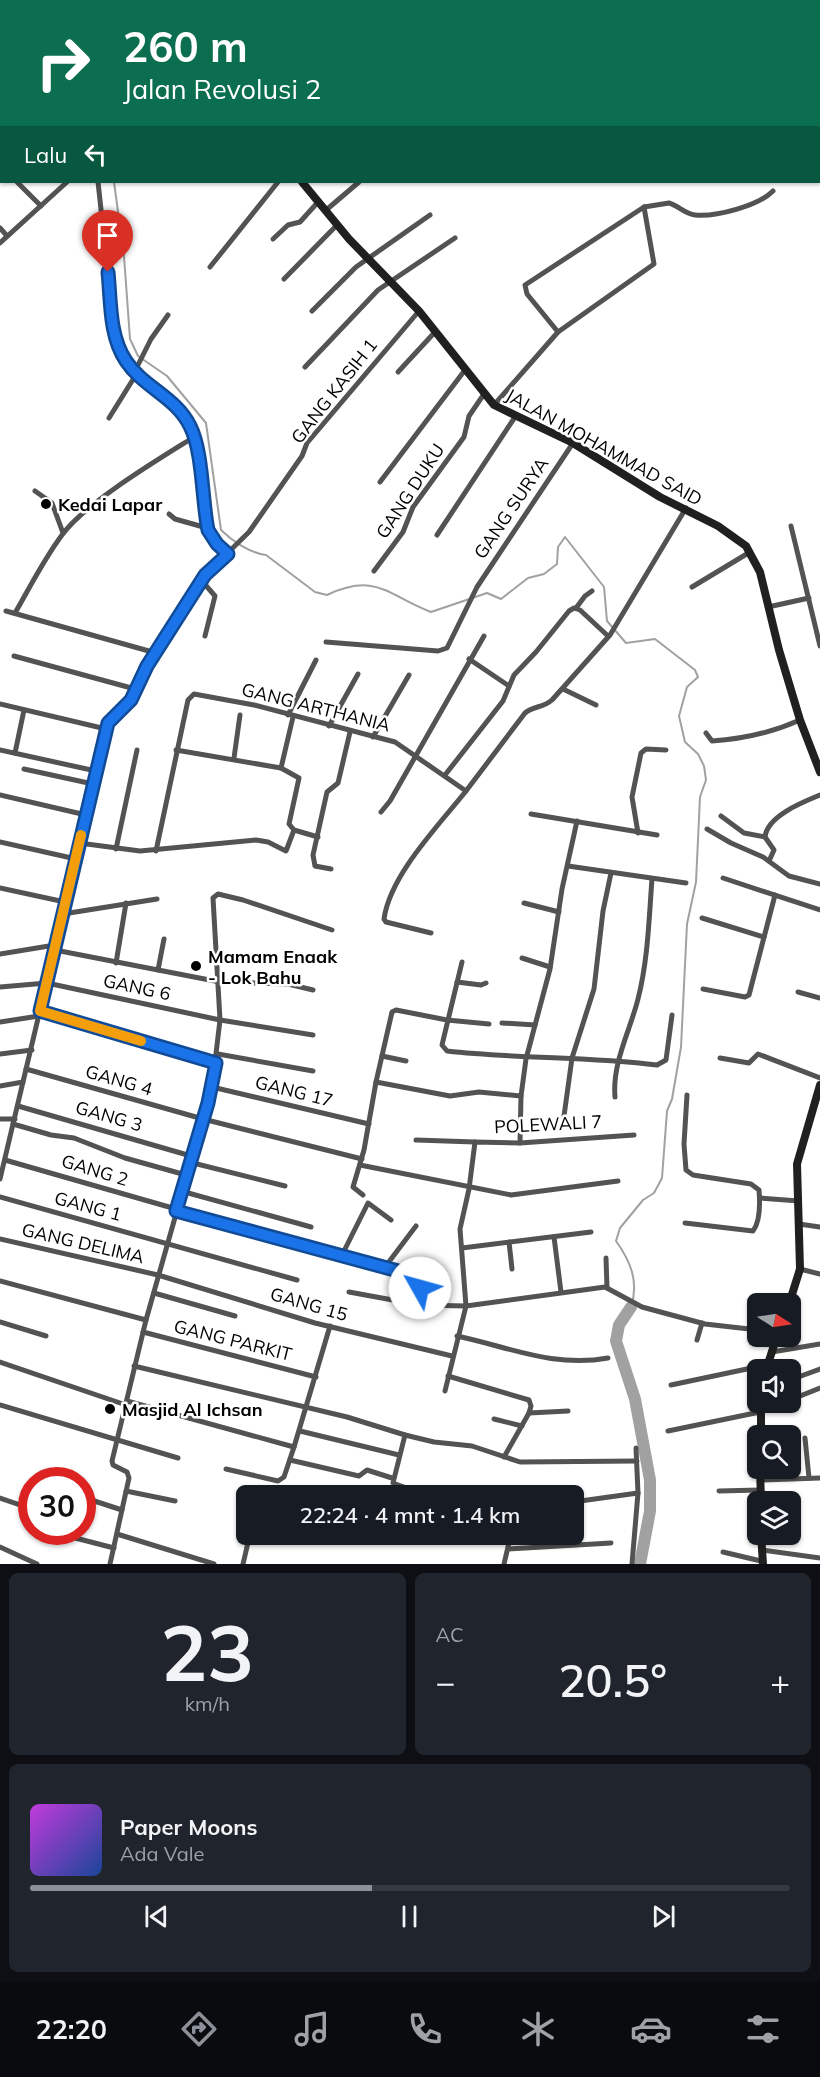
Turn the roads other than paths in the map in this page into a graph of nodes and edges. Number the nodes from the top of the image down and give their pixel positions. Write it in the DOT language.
graph roads {
  1 [pos="18,183"];
  2 [pos="66,183"];
  3 [pos="98,183"];
  4 [pos="277,183"];
  5 [pos="303,183"];
  6 [pos="358,183"];
  7 [pos="773,191"];
  8 [pos="318,202"];
  9 [pos="41,206"];
  10 [pos="644,207"];
  11 [pos="326,211"];
  12 [pos="430,215"];
  13 [pos="337,225"];
  14 [pos="0,228"];
  15 [pos="8,236"];
  16 [pos="455,238"];
  17 [pos="273,239"];
  18 [pos="0,243"];
  19 [pos="367,258"];
  20 [pos="210,267"];
  21 [pos="284,279"];
  22 [pos="390,281"];
  23 [pos="312,311"];
  24 [pos="419,311"];
  25 [pos="168,315"];
  26 [pos="435,332"];
  27 [pos="558,332"];
  28 [pos="305,367"];
  29 [pos="465,370"];
  30 [pos="136,372"];
  31 [pos="398,372"];
  32 [pos="484,394"];
  33 [pos="494,405"];
  34 [pos="516,417"];
  35 [pos="109,418"];
  36 [pos="194,437"];
  37 [pos="573,443"];
  38 [pos="380,482"];
  39 [pos="35,491"];
  40 [pos="686,508"];
  41 [pos="169,514"];
  42 [pos="791,526"];
  43 [pos="207,528"];
  44 [pos="63,533"];
  45 [pos="437,535"];
  46 [pos="230,552"];
  47 [pos="750,552"];
  48 [pos="374,571"];
  49 [pos="202,581"];
  50 [pos="692,588"];
  51 [pos="592,591"];
  52 [pos="809,598"];
  53 [pos="768,607"];
  54 [pos="576,608"];
  55 [pos="6,611"];
  56 [pos="15,613"];
  57 [pos="609,635"];
  58 [pos="205,636"];
  59 [pos="484,636"];
  60 [pos="326,642"];
  61 [pos="820,646"];
  62 [pos="156,653"];
  63 [pos="14,656"];
  64 [pos="316,660"];
  65 [pos="469,660"];
  66 [pos="358,674"];
  67 [pos="409,675"];
  68 [pos="509,686"];
  69 [pos="135,689"];
  70 [pos="563,689"];
  71 [pos="0,704"];
  72 [pos="596,705"];
  73 [pos="24,710"];
  74 [pos="240,715"];
  75 [pos="291,716"];
  76 [pos="800,720"];
  77 [pos="328,726"];
  78 [pos="106,729"];
  79 [pos="350,732"];
  80 [pos="706,733"];
  81 [pos="373,737"];
  82 [pos="0,750"];
  83 [pos="137,750"];
  84 [pos="176,750"];
  85 [pos="666,750"];
  86 [pos="15,753"];
  87 [pos="416,755"];
  88 [pos="234,758"];
  89 [pos="281,768"];
  90 [pos="24,769"];
  91 [pos="96,771"];
  92 [pos="820,772"];
  93 [pos="445,775"];
  94 [pos="93,784"];
  95 [pos="466,791"];
  96 [pos="0,795"];
  97 [pos="820,795"];
  98 [pos="381,812"];
  99 [pos="531,814"];
  100 [pos="86,815"];
  101 [pos="721,816"];
  102 [pos="577,821"];
  103 [pos="707,829"];
  104 [pos="294,830"];
  105 [pos="638,833"];
  106 [pos="657,836"];
  107 [pos="318,837"];
  108 [pos="765,837"];
  109 [pos="0,842"];
  110 [pos="80,843"];
  111 [pos="116,849"];
  112 [pos="156,850"];
  113 [pos="76,859"];
  114 [pos="769,861"];
  115 [pos="568,866"];
  116 [pos="331,869"];
  117 [pos="611,873"];
  118 [pos="723,878"];
  119 [pos="652,879"];
  120 [pos="686,883"];
  121 [pos="820,884"];
  122 [pos="0,888"];
  123 [pos="775,895"];
  124 [pos="157,899"];
  125 [pos="65,902"];
  126 [pos="126,903"];
  127 [pos="524,903"];
  128 [pos="820,910"];
  129 [pos="559,912"];
  130 [pos="63,914"];
  131 [pos="702,918"];
  132 [pos="332,930"];
  133 [pos="431,933"];
  134 [pos="764,937"];
  135 [pos="164,939"];
  136 [pos="55,947"];
  137 [pos="0,954"];
  138 [pos="522,958"];
  139 [pos="462,962"];
  140 [pos="116,963"];
  141 [pos="550,967"];
  142 [pos="158,970"];
  143 [pos="220,982"];
  144 [pos="457,982"];
  145 [pos="47,983"];
  146 [pos="486,983"];
  147 [pos="0,987"];
  148 [pos="703,989"];
  149 [pos="313,990"];
  150 [pos="798,992"];
  151 [pos="820,998"];
  152 [pos="40,1014"];
  153 [pos="672,1015"];
  154 [pos="220,1020"];
  155 [pos="447,1020"];
  156 [pos="0,1022"];
  157 [pos="502,1023"];
  158 [pos="489,1024"];
  159 [pos="535,1025"];
  160 [pos="313,1035"];
  161 [pos="32,1050"];
  162 [pos="0,1054"];
  163 [pos="218,1054"];
  164 [pos="382,1056"];
  165 [pos="572,1058"];
  166 [pos="720,1058"];
  167 [pos="526,1059"];
  168 [pos="406,1061"];
  169 [pos="619,1061"];
  170 [pos="216,1063"];
  171 [pos="27,1069"];
  172 [pos="313,1071"];
  173 [pos="820,1078"];
  174 [pos="23,1082"];
  175 [pos="376,1082"];
  176 [pos="820,1085"];
  177 [pos="0,1086"];
  178 [pos="212,1087"];
  179 [pos="687,1095"];
  180 [pos="521,1096"];
  181 [pos="615,1097"];
  182 [pos="18,1106"];
  183 [pos="564,1116"];
  184 [pos="0,1119"];
  185 [pos="203,1119"];
  186 [pos="14,1122"];
  187 [pos="369,1124"];
  188 [pos="634,1135"];
  189 [pos="416,1140"];
  190 [pos="475,1142"];
  191 [pos="520,1143"];
  192 [pos="4,1157"];
  193 [pos="190,1159"];
  194 [pos="361,1162"];
  195 [pos="186,1175"];
  196 [pos="0,1179"];
  197 [pos="618,1180"];
  198 [pos="285,1186"];
  199 [pos="469,1189"];
  200 [pos="181,1191"];
  201 [pos="363,1195"];
  202 [pos="0,1197"];
  203 [pos="760,1198"];
  204 [pos="799,1201"];
  205 [pos="176,1210"];
  206 [pos="391,1220"];
  207 [pos="685,1223"];
  208 [pos="800,1224"];
  209 [pos="416,1226"];
  210 [pos="311,1227"];
  211 [pos="820,1227"];
  212 [pos="591,1232"];
  213 [pos="555,1237"];
  214 [pos="0,1239"];
  215 [pos="509,1242"];
  216 [pos="167,1244"];
  217 [pos="462,1248"];
  218 [pos="342,1255"];
  219 [pos="606,1258"];
  220 [pos="385,1267"];
  221 [pos="512,1269"];
  222 [pos="800,1269"];
  223 [pos="820,1274"];
  224 [pos="158,1275"];
  225 [pos="297,1280"];
  226 [pos="0,1281"];
  227 [pos="607,1288"];
  228 [pos="349,1292"];
  229 [pos="561,1292"];
  230 [pos="154,1293"];
  231 [pos="792,1293"];
  232 [pos="420,1305"];
  233 [pos="466,1306"];
  234 [pos="235,1316"];
  235 [pos="146,1320"];
  236 [pos="0,1322"];
  237 [pos="702,1323"];
  238 [pos="330,1326"];
  239 [pos="747,1329"];
  240 [pos="143,1332"];
  241 [pos="46,1336"];
  242 [pos="457,1336"];
  243 [pos="697,1341"];
  244 [pos="820,1344"];
  245 [pos="774,1347"];
  246 [pos="772,1352"];
  247 [pos="452,1356"];
  248 [pos="608,1358"];
  249 [pos="769,1359"];
  250 [pos="0,1362"];
  251 [pos="134,1366"];
  252 [pos="820,1369"];
  253 [pos="747,1370"];
  254 [pos="448,1376"];
  255 [pos="801,1376"];
  256 [pos="316,1377"];
  257 [pos="671,1384"];
  258 [pos="820,1388"];
  259 [pos="445,1390"];
  260 [pos="801,1396"];
  261 [pos="126,1403"];
  262 [pos="0,1405"];
  263 [pos="307,1408"];
  264 [pos="568,1411"];
  265 [pos="530,1413"];
  266 [pos="755,1413"];
  267 [pos="494,1419"];
  268 [pos="522,1426"];
  269 [pos="300,1431"];
  270 [pos="668,1431"];
  271 [pos="405,1435"];
  272 [pos="805,1438"];
  273 [pos="117,1442"];
  274 [pos="294,1447"];
  275 [pos="636,1448"];
  276 [pos="399,1455"];
  277 [pos="504,1457"];
  278 [pos="178,1458"];
  279 [pos="290,1460"];
  280 [pos="637,1461"];
  281 [pos="226,1469"];
  282 [pos="392,1478"];
  283 [pos="809,1478"];
  284 [pos="820,1478"];
  285 [pos="760,1480"];
  286 [pos="396,1485"];
  287 [pos="760,1490"];
  288 [pos="126,1491"];
  289 [pos="719,1491"];
  290 [pos="638,1493"];
  291 [pos="0,1498"];
  292 [pos="584,1500"];
  293 [pos="175,1501"];
  294 [pos="96,1502"];
  295 [pos="18,1504"];
  296 [pos="122,1510"];
  297 [pos="117,1534"];
  298 [pos="96,1543"];
  299 [pos="610,1543"];
  300 [pos="247,1545"];
  301 [pos="509,1545"];
  302 [pos="762,1545"];
  303 [pos="0,1547"];
  304 [pos="114,1548"];
  305 [pos="508,1549"];
  306 [pos="762,1550"];
  307 [pos="723,1552"];
  308 [pos="820,1558"];
  309 [pos="762,1562"];
  310 [pos="37,1564"];
  311 [pos="110,1564"];
  312 [pos="214,1564"];
  313 [pos="243,1564"];
  314 [pos="504,1564"];
  315 [pos="632,1564"];
  1 -- 9 [label="street"];
  2 -- 9 [label="street"];
  3 -- 30 [label="street"];
  4 -- 20 [label="street"];
  5 -- 8 [label="street, JALAN MOHAMMAD SAID"];
  6 -- 11 [label="street"];
  7 -- 10 [label="street"];
  8 -- 11 [label="street, JALAN MOHAMMAD SAID"];
  8 -- 17 [label="street"];
  9 -- 15 [label="street"];
  10 -- 27 [label="street"];
  10 -- 27 [label="street"];
  11 -- 13 [label="street, JALAN MOHAMMAD SAID"];
  12 -- 19 [label="street"];
  13 -- 19 [label="street, JALAN MOHAMMAD SAID"];
  13 -- 21 [label="street"];
  14 -- 15 [label="street"];
  15 -- 18 [label="street"];
  16 -- 22 [label="street"];
  19 -- 22 [label="street, JALAN MOHAMMAD SAID"];
  19 -- 23 [label="street"];
  22 -- 24 [label="street, JALAN MOHAMMAD SAID"];
  22 -- 28 [label="street"];
  24 -- 26 [label="street, JALAN MOHAMMAD SAID"];
  24 -- 46 [label="street, GANG KASIH 1"];
  25 -- 30 [label="street"];
  26 -- 29 [label="street, JALAN MOHAMMAD SAID"];
  26 -- 31 [label="street"];
  27 -- 33 [label="street"];
  29 -- 32 [label="street, JALAN MOHAMMAD SAID"];
  29 -- 38 [label="street"];
  30 -- 35 [label="street"];
  30 -- 36 [label="street"];
  32 -- 33 [label="street, JALAN MOHAMMAD SAID"];
  32 -- 48 [label="street, GANG DUKU"];
  33 -- 34 [label="street, JALAN MOHAMMAD SAID"];
  34 -- 37 [label="street, JALAN MOHAMMAD SAID"];
  34 -- 45 [label="street"];
  36 -- 43 [label="street"];
  36 -- 44 [label="street"];
  37 -- 40 [label="street, JALAN MOHAMMAD SAID"];
  37 -- 60 [label="street, GANG SURYA"];
  39 -- 44 [label="street"];
  40 -- 47 [label="street, JALAN MOHAMMAD SAID"];
  40 -- 57 [label="street"];
  41 -- 43 [label="street"];
  42 -- 52 [label="street"];
  43 -- 46 [label="street"];
  44 -- 56 [label="street"];
  46 -- 49 [label="street, GANG KASIH 1"];
  47 -- 50 [label="street"];
  47 -- 53 [label="street, JALAN MOHAMMAD SAID"];
  49 -- 58 [label="street"];
  49 -- 62 [label="street, GANG KASIH 1"];
  51 -- 54 [label="street"];
  52 -- 53 [label="street"];
  52 -- 61 [label="street"];
  53 -- 76 [label="street, JALAN MOHAMMAD SAID"];
  54 -- 57 [label="street"];
  54 -- 68 [label="street"];
  55 -- 56 [label="street"];
  56 -- 62 [label="street"];
  57 -- 70 [label="street"];
  59 -- 65 [label="street"];
  62 -- 69 [label="street, GANG KASIH 1"];
  63 -- 69 [label="street"];
  64 -- 75 [label="street"];
  65 -- 68 [label="street"];
  65 -- 87 [label="street"];
  66 -- 77 [label="street"];
  67 -- 81 [label="street"];
  68 -- 93 [label="street"];
  69 -- 78 [label="street, GANG KASIH 1"];
  70 -- 72 [label="street"];
  70 -- 95 [label="street"];
  71 -- 73 [label="street"];
  73 -- 78 [label="street"];
  73 -- 86 [label="street"];
  74 -- 88 [label="street"];
  75 -- 77 [label="street, GANG ARTHANIA"];
  75 -- 84 [label="street, GANG ARTHANIA"];
  75 -- 89 [label="street"];
  76 -- 80 [label="street"];
  76 -- 92 [label="street, JALAN MOHAMMAD SAID"];
  77 -- 79 [label="street, GANG ARTHANIA"];
  78 -- 91 [label="street"];
  79 -- 81 [label="street, GANG ARTHANIA"];
  79 -- 107 [label="street"];
  81 -- 87 [label="street, GANG ARTHANIA"];
  82 -- 86 [label="street"];
  83 -- 111 [label="street"];
  84 -- 88 [label="street"];
  84 -- 112 [label="street, GANG ARTHANIA"];
  85 -- 105 [label="street"];
  86 -- 91 [label="street"];
  87 -- 93 [label="street, GANG ARTHANIA"];
  87 -- 98 [label="street"];
  88 -- 89 [label="street"];
  89 -- 104 [label="street"];
  90 -- 94 [label="street"];
  91 -- 94 [label="street"];
  93 -- 95 [label="street, GANG ARTHANIA"];
  94 -- 100 [label="street"];
  95 -- 133 [label="street"];
  96 -- 100 [label="street"];
  97 -- 108 [label="street"];
  99 -- 102 [label="street"];
  100 -- 110 [label="street"];
  101 -- 108 [label="street"];
  102 -- 105 [label="street"];
  102 -- 115 [label="street"];
  103 -- 114 [label="street"];
  104 -- 107 [label="street"];
  104 -- 112 [label="street"];
  105 -- 106 [label="street"];
  107 -- 116 [label="street"];
  108 -- 114 [label="street"];
  109 -- 113 [label="street"];
  110 -- 111 [label="street"];
  110 -- 113 [label="street"];
  111 -- 112 [label="street"];
  113 -- 125 [label="street"];
  114 -- 121 [label="street"];
  115 -- 117 [label="street"];
  115 -- 129 [label="street"];
  117 -- 119 [label="street"];
  117 -- 165 [label="street"];
  118 -- 123 [label="street"];
  119 -- 120 [label="street"];
  119 -- 169 [label="street"];
  122 -- 125 [label="street"];
  123 -- 128 [label="street"];
  123 -- 134 [label="street"];
  124 -- 126 [label="street"];
  125 -- 130 [label="street"];
  126 -- 130 [label="street"];
  126 -- 140 [label="street"];
  127 -- 129 [label="street"];
  129 -- 141 [label="street"];
  130 -- 136 [label="street"];
  131 -- 134 [label="street"];
  132 -- 143 [label="street"];
  134 -- 148 [label="street"];
  135 -- 142 [label="street"];
  136 -- 137 [label="street"];
  136 -- 140 [label="street"];
  136 -- 145 [label="street"];
  138 -- 141 [label="street"];
  139 -- 144 [label="street"];
  140 -- 142 [label="street"];
  141 -- 159 [label="street"];
  142 -- 143 [label="street"];
  143 -- 149 [label="street"];
  143 -- 154 [label="street"];
  144 -- 146 [label="street"];
  144 -- 155 [label="street"];
  145 -- 147 [label="street, GANG 6"];
  145 -- 152 [label="street"];
  145 -- 154 [label="street, GANG 6"];
  150 -- 151 [label="street"];
  152 -- 156 [label="street"];
  152 -- 161 [label="street"];
  152 -- 170 [label="street"];
  153 -- 169 [label="street"];
  154 -- 160 [label="street, GANG 6"];
  154 -- 163 [label="street"];
  155 -- 158 [label="street"];
  155 -- 164 [label="street"];
  155 -- 167 [label="street"];
  157 -- 159 [label="street"];
  159 -- 167 [label="street"];
  161 -- 162 [label="street"];
  161 -- 171 [label="street"];
  163 -- 170 [label="street"];
  163 -- 172 [label="street"];
  164 -- 168 [label="street"];
  164 -- 175 [label="street"];
  165 -- 167 [label="street"];
  165 -- 169 [label="street"];
  165 -- 183 [label="street"];
  166 -- 173 [label="street"];
  167 -- 180 [label="street"];
  169 -- 181 [label="street"];
  170 -- 178 [label="street"];
  171 -- 174 [label="street"];
  171 -- 185 [label="street, GANG 4"];
  174 -- 177 [label="street"];
  174 -- 182 [label="street"];
  175 -- 180 [label="street"];
  175 -- 187 [label="street"];
  176 -- 204 [label="street"];
  178 -- 185 [label="street"];
  178 -- 187 [label="street, GANG 17"];
  179 -- 203 [label="street"];
  180 -- 191 [label="street"];
  182 -- 186 [label="street"];
  182 -- 193 [label="street, GANG 3"];
  184 -- 186 [label="street"];
  185 -- 193 [label="street"];
  185 -- 194 [label="street, GANG 4"];
  186 -- 192 [label="street"];
  186 -- 195 [label="street"];
  187 -- 194 [label="street"];
  188 -- 191 [label="street, POLEWALI 7"];
  189 -- 190 [label="street"];
  190 -- 191 [label="street, POLEWALI 7"];
  190 -- 199 [label="street, POLEWALI 7"];
  192 -- 196 [label="street"];
  192 -- 205 [label="street, GANG 2"];
  193 -- 195 [label="street"];
  193 -- 198 [label="street, GANG 3"];
  194 -- 199 [label="street, GANG 4"];
  194 -- 201 [label="street"];
  195 -- 200 [label="street"];
  197 -- 199 [label="street, GANG 4"];
  199 -- 217 [label="street, POLEWALI 7"];
  200 -- 205 [label="street"];
  200 -- 210 [label="street"];
  202 -- 216 [label="street, GANG 1"];
  203 -- 204 [label="street"];
  203 -- 207 [label="street"];
  204 -- 208 [label="street"];
  205 -- 216 [label="street"];
  205 -- 218 [label="street, GANG 2"];
  206 -- 218 [label="street"];
  208 -- 211 [label="street"];
  208 -- 222 [label="street"];
  209 -- 220 [label="street"];
  212 -- 213 [label="street"];
  213 -- 215 [label="street"];
  213 -- 229 [label="street"];
  214 -- 224 [label="street, GANG DELIMA"];
  215 -- 217 [label="street"];
  215 -- 221 [label="street"];
  216 -- 224 [label="street"];
  216 -- 225 [label="street, GANG 1"];
  217 -- 233 [label="street, POLEWALI 7"];
  218 -- 220 [label="street, GANG 2"];
  219 -- 227 [label="street"];
  220 -- 232 [label="street, GANG 2"];
  222 -- 223 [label="street"];
  222 -- 231 [label="street"];
  224 -- 230 [label="street"];
  224 -- 238 [label="street, GANG 15"];
  226 -- 235 [label="street"];
  227 -- 229 [label="street"];
  227 -- 237 [label="street"];
  228 -- 232 [label="street"];
  229 -- 233 [label="street"];
  230 -- 234 [label="street"];
  230 -- 235 [label="street"];
  232 -- 233 [label="street"];
  233 -- 242 [label="street"];
  235 -- 240 [label="street"];
  236 -- 241 [label="street"];
  237 -- 239 [label="street"];
  237 -- 243 [label="street"];
  238 -- 247 [label="street, GANG 15"];
  238 -- 256 [label="street"];
  240 -- 251 [label="street"];
  240 -- 256 [label="street, GANG PARKIT"];
  242 -- 247 [label="street"];
  242 -- 248 [label="street"];
  244 -- 246 [label="street"];
  245 -- 246 [label="street"];
  246 -- 249 [label="street"];
  247 -- 254 [label="street"];
  250 -- 261 [label="street"];
  251 -- 261 [label="street"];
  251 -- 263 [label="street"];
  252 -- 255 [label="street"];
  253 -- 257 [label="street"];
  254 -- 259 [label="street"];
  254 -- 265 [label="street"];
  256 -- 263 [label="street"];
  258 -- 260 [label="street"];
  261 -- 273 [label="street"];
  261 -- 274 [label="street"];
  262 -- 273 [label="street"];
  263 -- 269 [label="street"];
  263 -- 271 [label="street"];
  264 -- 265 [label="street"];
  265 -- 268 [label="street"];
  266 -- 270 [label="street"];
  267 -- 268 [label="street"];
  268 -- 277 [label="street"];
  269 -- 274 [label="street"];
  269 -- 276 [label="street"];
  271 -- 276 [label="street"];
  271 -- 277 [label="street"];
  272 -- 283 [label="street"];
  273 -- 278 [label="street"];
  273 -- 288 [label="street"];
  274 -- 279 [label="street"];
  275 -- 280 [label="street"];
  276 -- 282 [label="street"];
  277 -- 280 [label="street"];
  279 -- 281 [label="street"];
  279 -- 282 [label="street"];
  280 -- 290 [label="street"];
  282 -- 286 [label="street"];
  283 -- 284 [label="street"];
  283 -- 285 [label="street"];
  285 -- 287 [label="street"];
  287 -- 289 [label="street"];
  288 -- 293 [label="street"];
  288 -- 296 [label="street"];
  290 -- 292 [label="street"];
  290 -- 315 [label="street"];
  291 -- 295 [label="street"];
  294 -- 296 [label="street"];
  296 -- 297 [label="street"];
  297 -- 304 [label="street"];
  297 -- 312 [label="street"];
  298 -- 304 [label="street"];
  299 -- 305 [label="street"];
  300 -- 313 [label="street"];
  301 -- 305 [label="street"];
  302 -- 306 [label="street"];
  303 -- 310 [label="street"];
  304 -- 311 [label="street"];
  305 -- 314 [label="street"];
  306 -- 308 [label="street"];
  306 -- 309 [label="street"];
  307 -- 309 [label="street"];
}
